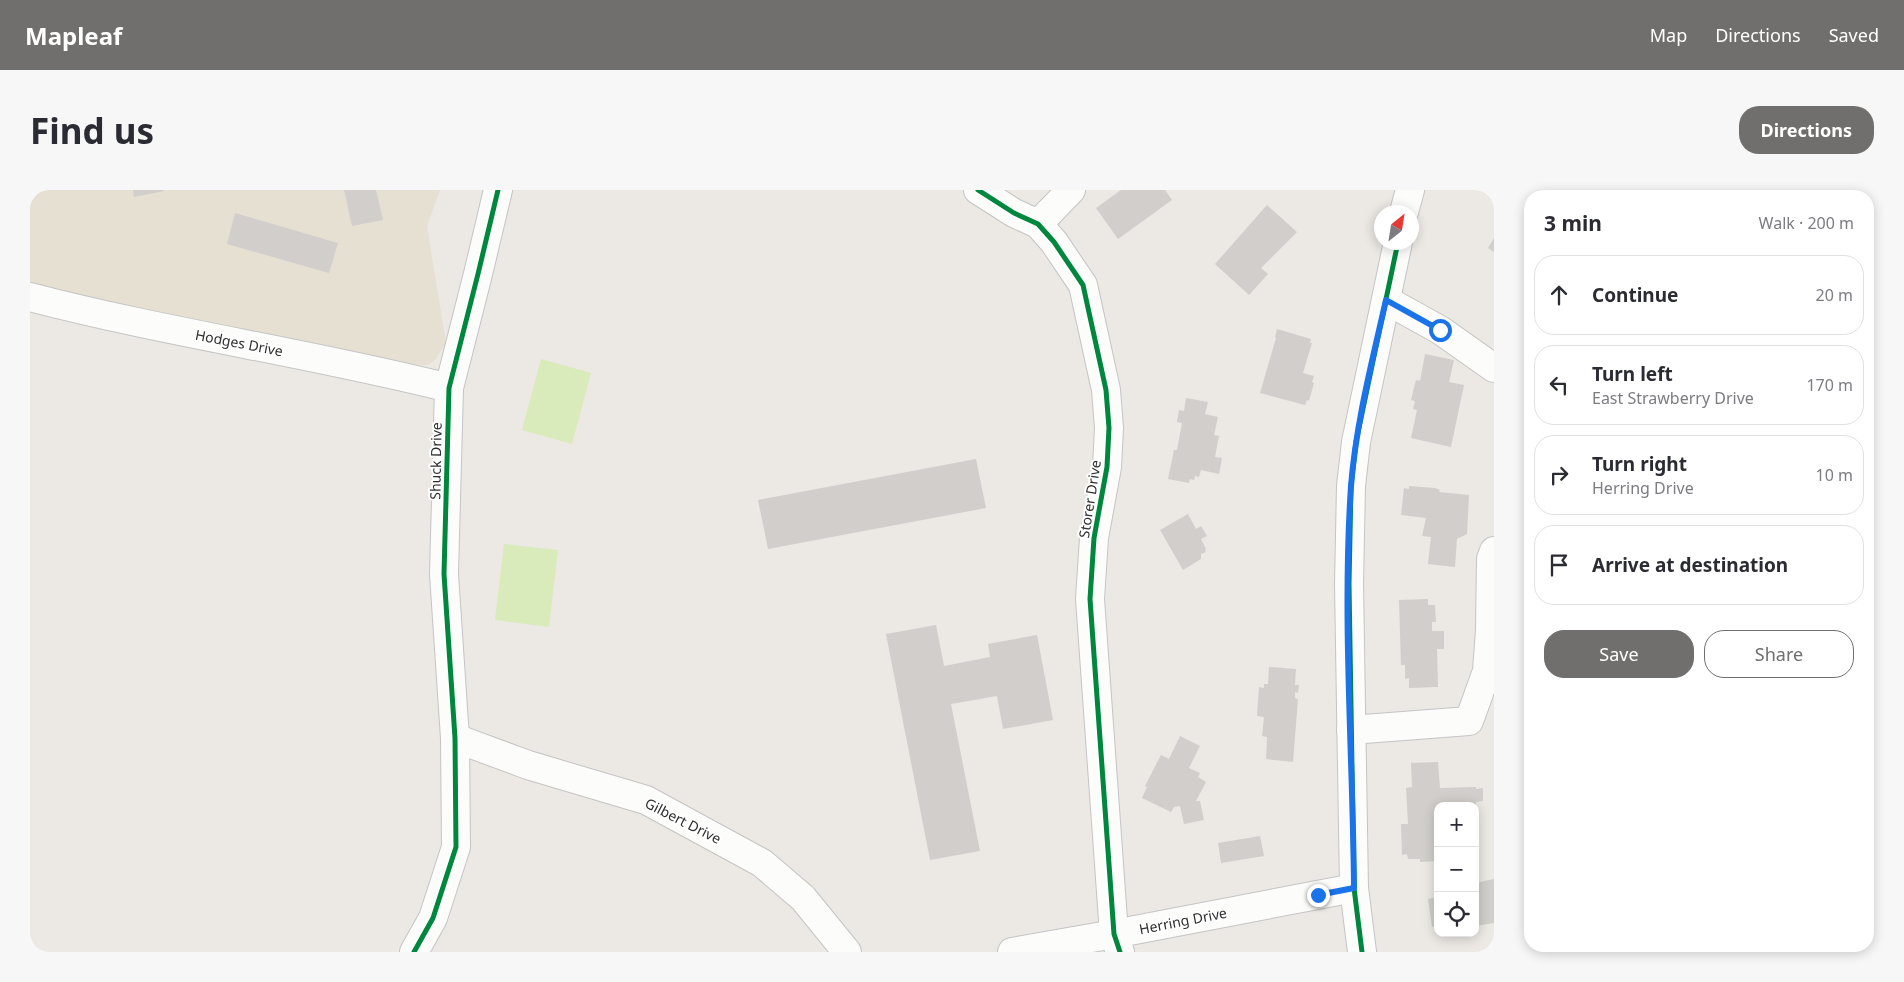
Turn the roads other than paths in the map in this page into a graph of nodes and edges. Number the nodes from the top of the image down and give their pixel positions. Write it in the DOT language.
graph roads {
  1 [pos="498,190"];
  2 [pos="978,190"];
  3 [pos="1071,190"];
  4 [pos="1410,190"];
  5 [pos="1406,205"];
  6 [pos="1038,224"];
  7 [pos="1396,250"];
  8 [pos="30,298"];
  9 [pos="1386,300"];
  10 [pos="1494,368"];
  11 [pos="448,388"];
  12 [pos="1494,551"];
  13 [pos="1350,730"];
  14 [pos="455,738"];
  15 [pos="1354,888"];
  16 [pos="1117,943"];
  17 [pos="414,952"];
  18 [pos="847,952"];
  19 [pos="1012,952"];
  20 [pos="1362,952"];
  1 -- 11 [label="street, Shuck Drive"];
  2 -- 6 [label="street, Storer Drive"];
  3 -- 6 [label="street"];
  4 -- 5 [label="street"];
  6 -- 16 [label="street, Storer Drive"];
  7 -- 9 [label="street"];
  8 -- 11 [label="street, Hodges Drive"];
  9 -- 10 [label="street"];
  9 -- 13 [label="street"];
  11 -- 14 [label="street, Shuck Drive"];
  12 -- 13 [label="street"];
  13 -- 15 [label="street"];
  14 -- 17 [label="street, Shuck Drive"];
  14 -- 18 [label="street, Gilbert Drive"];
  15 -- 16 [label="street, Herring Drive"];
  15 -- 20 [label="street"];
  16 -- 19 [label="street, Herring Drive"];
}
